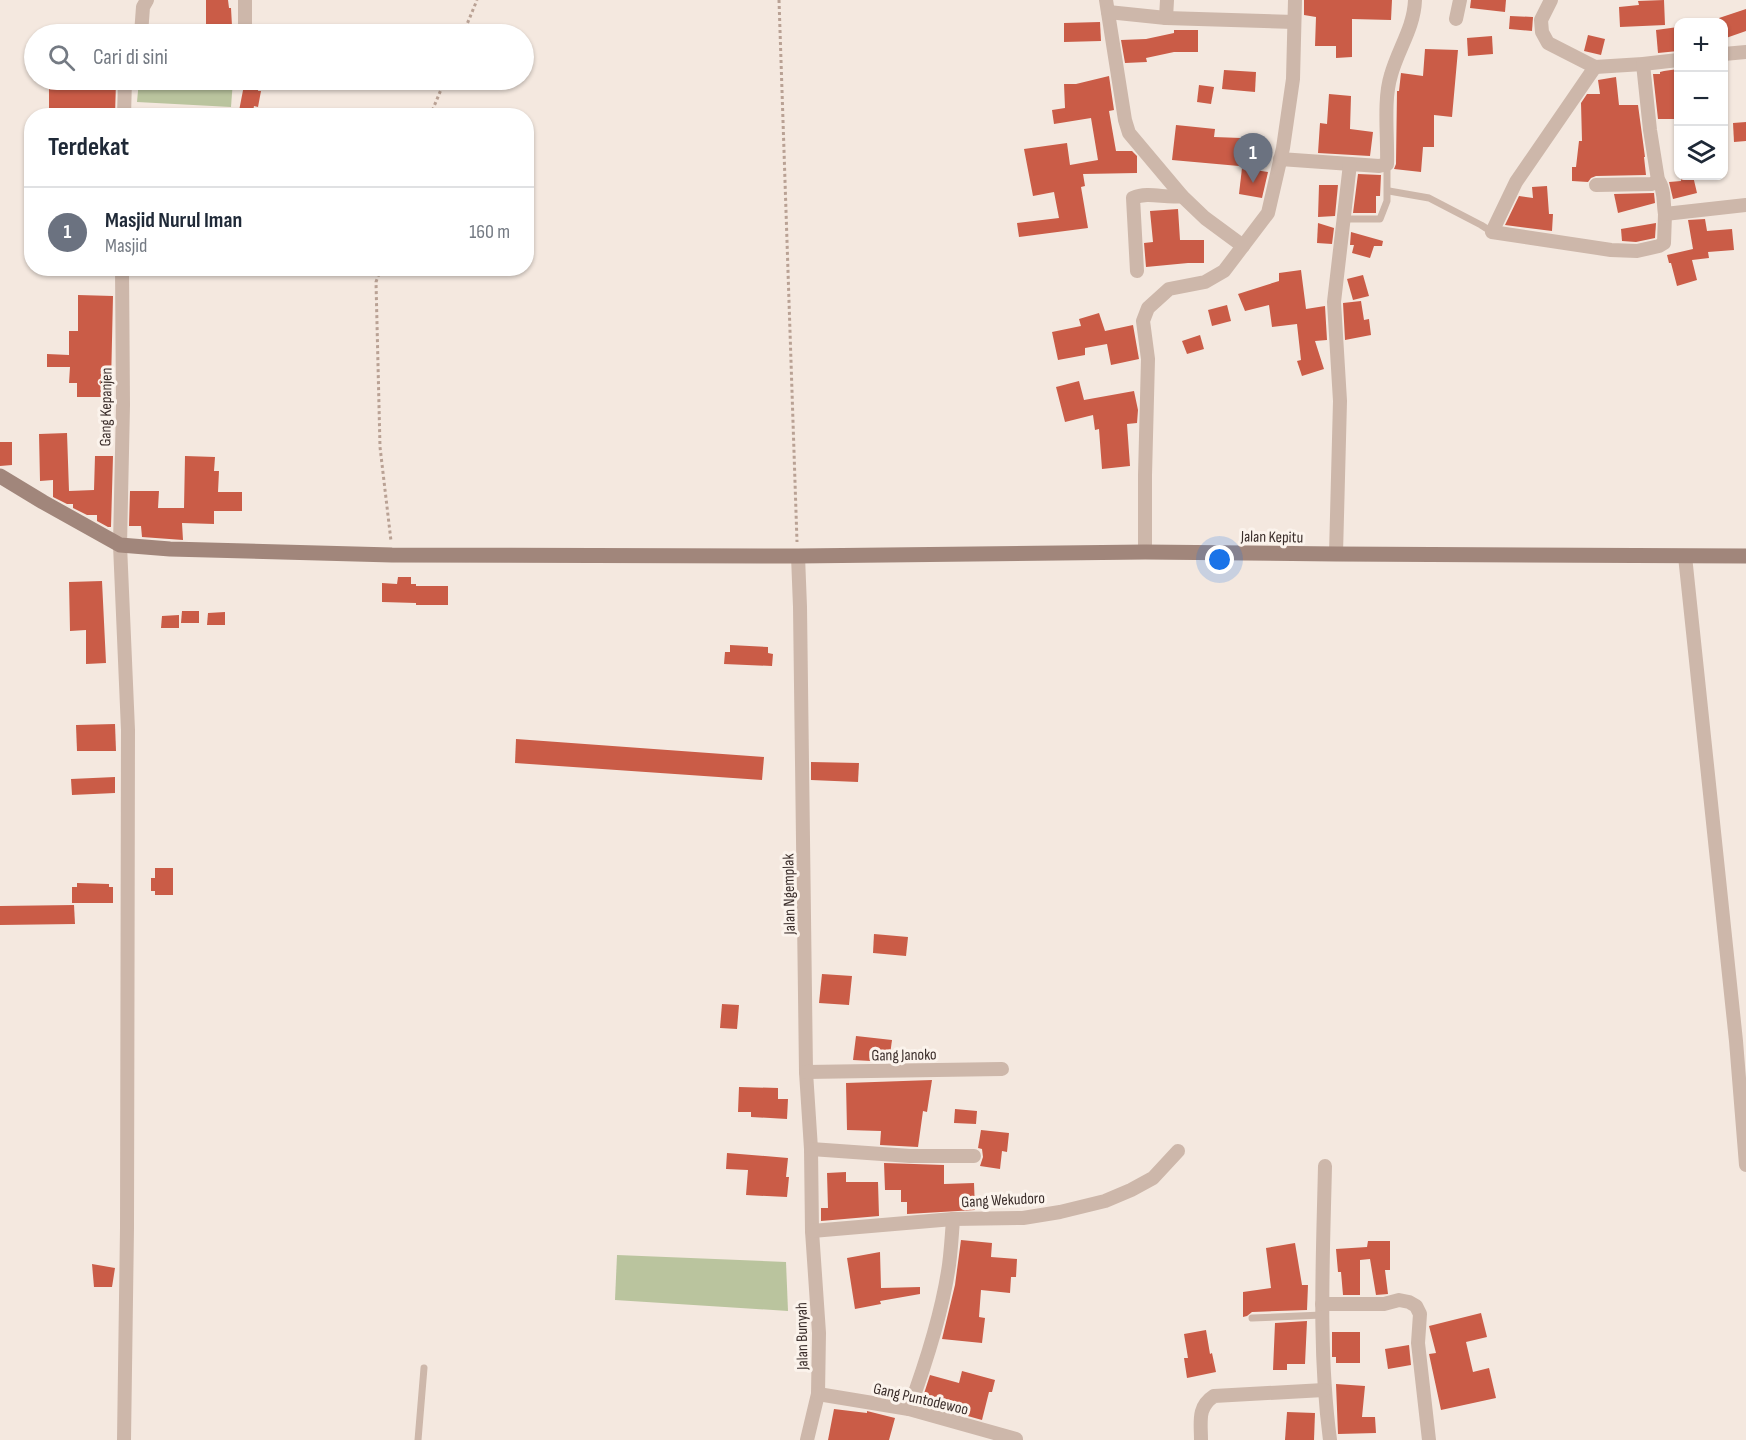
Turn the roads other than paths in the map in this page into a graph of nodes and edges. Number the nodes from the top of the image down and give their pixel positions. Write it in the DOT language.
graph roads {
  1 [pos="147,0"];
  2 [pos="245,0"];
  3 [pos="1167,0"];
  4 [pos="1295,0"];
  5 [pos="1415,0"];
  6 [pos="1460,0"];
  7 [pos="1551,0"];
  8 [pos="1107,6"];
  9 [pos="1166,18"];
  10 [pos="1456,19"];
  11 [pos="1294,22"];
  12 [pos="142,24"];
  13 [pos="245,24"];
  14 [pos="1746,52"];
  15 [pos="1728,54"];
  16 [pos="1674,60"];
  17 [pos="1643,64"];
  18 [pos="1595,67"];
  19 [pos="125,90"];
  20 [pos="124,108"];
  21 [pos="1280,159"];
  22 [pos="1350,164"];
  23 [pos="1387,164"];
  24 [pos="1658,180"];
  25 [pos="1596,185"];
  26 [pos="1389,191"];
  27 [pos="1182,196"];
  28 [pos="1746,205"];
  29 [pos="1665,214"];
  30 [pos="1343,219"];
  31 [pos="1492,232"];
  32 [pos="1243,246"];
  33 [pos="1137,271"];
  34 [pos="122,276"];
  35 [pos="0,476"];
  36 [pos="120,545"];
  37 [pos="1145,552"];
  38 [pos="1336,554"];
  39 [pos="798,556"];
  40 [pos="1685,556"];
  41 [pos="1746,556"];
  42 [pos="1002,1070"];
  43 [pos="806,1072"];
  44 [pos="811,1149"];
  45 [pos="1178,1151"];
  46 [pos="974,1156"];
  47 [pos="1746,1165"];
  48 [pos="1325,1166"];
  49 [pos="953,1219"];
  50 [pos="812,1231"];
  51 [pos="1322,1310"];
  52 [pos="1252,1318"];
  53 [pos="424,1368"];
  54 [pos="1324,1390"];
  55 [pos="818,1394"];
  56 [pos="909,1409"];
  57 [pos="1016,1439"];
  58 [pos="124,1440"];
  59 [pos="418,1440"];
  60 [pos="807,1440"];
  61 [pos="1201,1440"];
  62 [pos="1330,1440"];
  63 [pos="1429,1440"];
  1 -- 12 [label="street"];
  2 -- 13 [label="street"];
  3 -- 9 [label="street"];
  4 -- 11 [label="street"];
  5 -- 23 [label="street"];
  6 -- 10 [label="street"];
  7 -- 18 [label="street"];
  8 -- 9 [label="street"];
  8 -- 27 [label="street"];
  9 -- 11 [label="street"];
  11 -- 21 [label="street"];
  14 -- 15 [label="street"];
  16 -- 17 [label="street"];
  17 -- 18 [label="street"];
  17 -- 24 [label="street"];
  18 -- 31 [label="street"];
  19 -- 20 [label="street"];
  21 -- 22 [label="street"];
  21 -- 32 [label="street"];
  22 -- 23 [label="street"];
  22 -- 30 [label="street"];
  23 -- 26 [label="lane"];
  24 -- 25 [label="street"];
  24 -- 29 [label="street"];
  26 -- 30 [label="lane"];
  26 -- 31 [label="lane"];
  27 -- 32 [label="street"];
  27 -- 33 [label="street"];
  28 -- 29 [label="street"];
  29 -- 31 [label="street"];
  30 -- 38 [label="street"];
  32 -- 37 [label="street"];
  34 -- 36 [label="street, Gang Kepanjen"];
  35 -- 36 [label="street"];
  36 -- 39 [label="street, Jalan Kepitu"];
  36 -- 58 [label="street, Gang Kepanjen"];
  37 -- 38 [label="street, Jalan Kepitu"];
  37 -- 39 [label="street, Jalan Kepitu"];
  38 -- 40 [label="street, Jalan Kepitu"];
  39 -- 43 [label="street, Jalan Ngemplak"];
  40 -- 41 [label="street, Jalan Kepitu"];
  40 -- 47 [label="street"];
  42 -- 43 [label="street, Gang Janoko"];
  43 -- 44 [label="street, Jalan Ngemplak"];
  44 -- 46 [label="street"];
  44 -- 50 [label="street, Jalan Ngemplak"];
  45 -- 49 [label="street, Gang Wekudoro"];
  48 -- 51 [label="street"];
  49 -- 50 [label="street, Gang Wekudoro"];
  49 -- 56 [label="street"];
  50 -- 55 [label="street, Jalan Bunyah"];
  51 -- 52 [label="lane"];
  51 -- 54 [label="street"];
  51 -- 63 [label="street"];
  53 -- 59 [label="lane"];
  54 -- 61 [label="street"];
  54 -- 62 [label="street"];
  55 -- 56 [label="street, Gang Puntodewoo"];
  55 -- 60 [label="street, Jalan Bunyah"];
  56 -- 57 [label="street, Gang Puntodewoo"];
}
